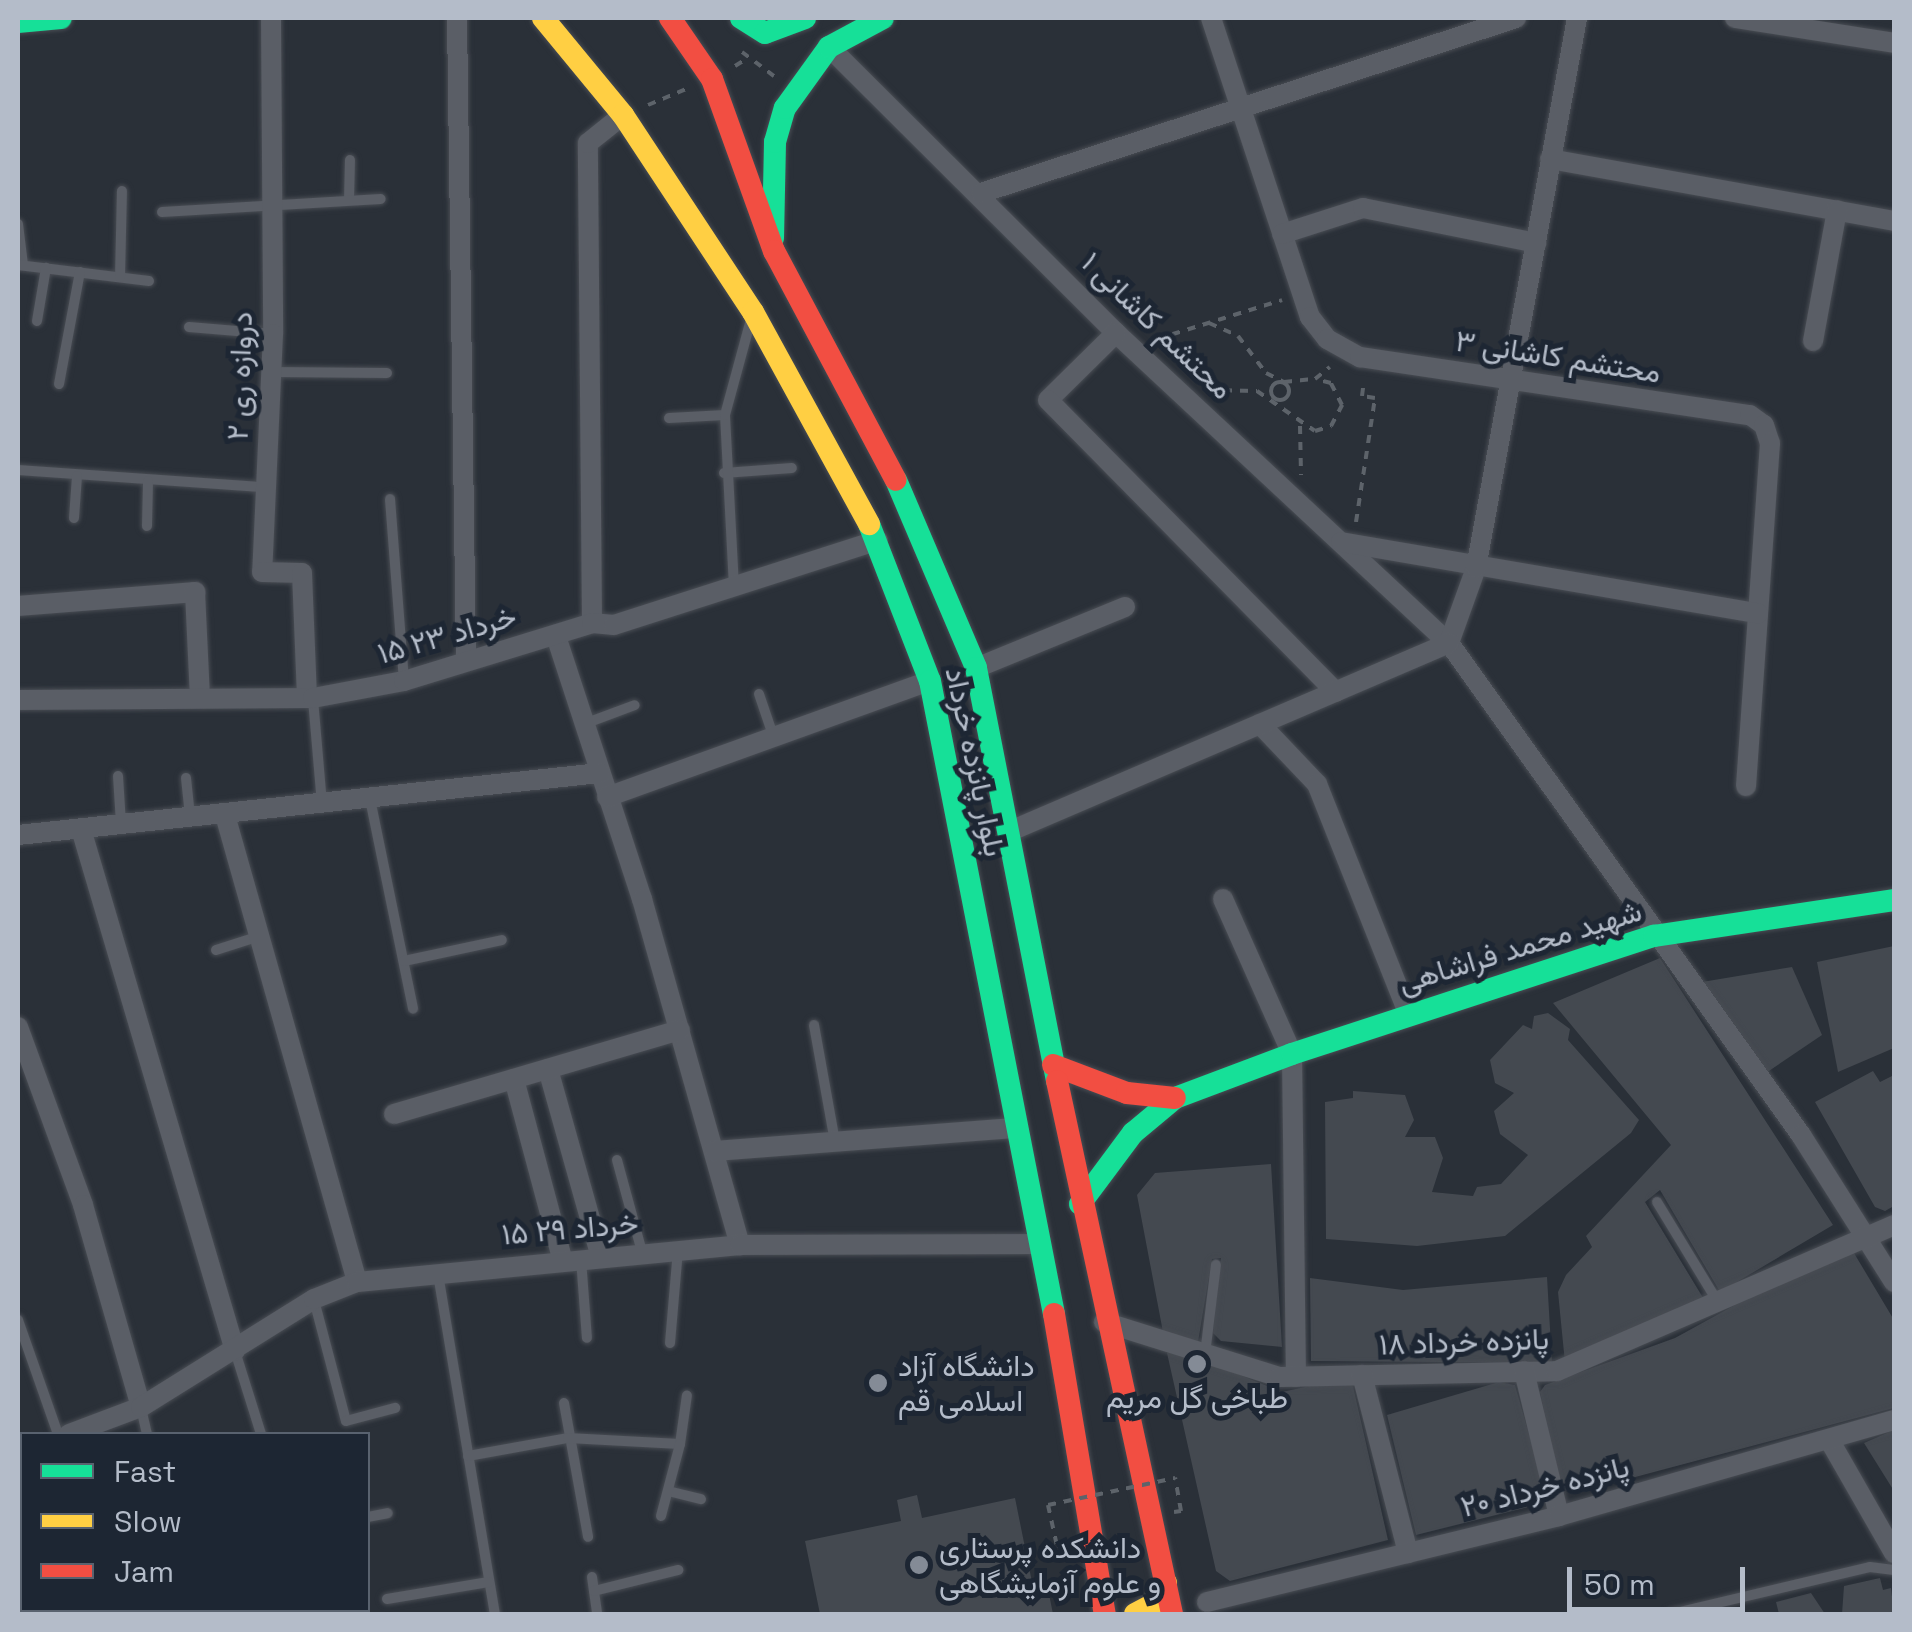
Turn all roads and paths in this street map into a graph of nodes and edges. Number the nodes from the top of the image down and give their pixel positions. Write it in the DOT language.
graph roads {
  1 [pos="61,18"];
  2 [pos="270,18"];
  3 [pos="456,18"];
  4 [pos="543,18"];
  5 [pos="670,18"];
  6 [pos="740,18"];
  7 [pos="805,18"];
  8 [pos="883,18"];
  9 [pos="1210,18"];
  10 [pos="1516,18"];
  11 [pos="1577,18"];
  12 [pos="1735,18"];
  13 [pos="18,22"];
  14 [pos="1827,24"];
  15 [pos="1894,43"];
  16 [pos="829,48"];
  17 [pos="1243,107"];
  18 [pos="623,115"];
  19 [pos="1550,158"];
  20 [pos="350,160"];
  21 [pos="122,191"];
  22 [pos="981,193"];
  23 [pos="381,199"];
  24 [pos="349,200"];
  25 [pos="272,204"];
  26 [pos="1837,210"];
  27 [pos="162,212"];
  28 [pos="1894,221"];
  29 [pos="18,224"];
  30 [pos="1282,234"];
  31 [pos="1536,244"];
  32 [pos="774,251"];
  33 [pos="20,265"];
  34 [pos="46,268"];
  35 [pos="80,272"];
  36 [pos="120,277"];
  37 [pos="149,280"];
  38 [pos="753,312"];
  39 [pos="1287,317"];
  40 [pos="37,320"];
  41 [pos="1209,323"];
  42 [pos="189,327"];
  43 [pos="1116,332"];
  44 [pos="273,334"];
  45 [pos="1814,341"];
  46 [pos="1168,353"];
  47 [pos="1322,358"];
  48 [pos="1332,365"];
  49 [pos="1342,370"];
  50 [pos="272,372"];
  51 [pos="386,373"];
  52 [pos="1351,374"];
  53 [pos="1195,378"];
  54 [pos="1316,379"];
  55 [pos="1512,380"];
  56 [pos="1284,382"];
  57 [pos="59,384"];
  58 [pos="1208,390"];
  59 [pos="1276,400"];
  60 [pos="1221,403"];
  61 [pos="725,415"];
  62 [pos="670,418"];
  63 [pos="1300,426"];
  64 [pos="1288,464"];
  65 [pos="792,468"];
  66 [pos="18,470"];
  67 [pos="724,473"];
  68 [pos="78,476"];
  69 [pos="1301,477"];
  70 [pos="148,481"];
  71 [pos="264,487"];
  72 [pos="1314,490"];
  73 [pos="390,499"];
  74 [pos="1341,515"];
  75 [pos="74,518"];
  76 [pos="147,526"];
  77 [pos="878,540"];
  78 [pos="1340,542"];
  79 [pos="1476,568"];
  80 [pos="734,588"];
  81 [pos="18,606"];
  82 [pos="1125,607"];
  83 [pos="1758,613"];
  84 [pos="592,623"];
  85 [pos="556,636"];
  86 [pos="1448,642"];
  87 [pos="466,659"];
  88 [pos="976,668"];
  89 [pos="404,681"];
  90 [pos="930,681"];
  91 [pos="1336,692"];
  92 [pos="760,694"];
  93 [pos="200,697"];
  94 [pos="310,698"];
  95 [pos="18,700"];
  96 [pos="635,705"];
  97 [pos="584,724"];
  98 [pos="1260,724"];
  99 [pos="774,738"];
  100 [pos="600,773"];
  101 [pos="118,776"];
  102 [pos="186,778"];
  103 [pos="1746,786"];
  104 [pos="607,798"];
  105 [pos="370,799"];
  106 [pos="322,804"];
  107 [pos="225,815"];
  108 [pos="190,818"];
  109 [pos="121,825"];
  110 [pos="81,829"];
  111 [pos="1008,832"];
  112 [pos="18,836"];
  113 [pos="1224,899"];
  114 [pos="1894,900"];
  115 [pos="260,936"];
  116 [pos="1654,936"];
  117 [pos="502,940"];
  118 [pos="216,950"];
  119 [pos="404,961"];
  120 [pos="413,1009"];
  121 [pos="1408,1013"];
  122 [pos="814,1025"];
  123 [pos="680,1030"];
  124 [pos="20,1040"];
  125 [pos="1292,1054"];
  126 [pos="1053,1064"];
  127 [pos="548,1069"];
  128 [pos="514,1079"];
  129 [pos="1175,1098"];
  130 [pos="394,1114"];
  131 [pos="1017,1128"];
  132 [pos="835,1143"];
  133 [pos="715,1152"];
  134 [pos="616,1160"];
  135 [pos="1657,1202"];
  136 [pos="1080,1204"];
  137 [pos="1894,1225"];
  138 [pos="1868,1238"];
  139 [pos="1040,1244"];
  140 [pos="740,1245"];
  141 [pos="678,1249"];
  142 [pos="642,1252"];
  143 [pos="581,1256"];
  144 [pos="1216,1265"];
  145 [pos="438,1272"];
  146 [pos="357,1282"];
  147 [pos="1894,1282"];
  148 [pos="314,1299"];
  149 [pos="1720,1306"];
  150 [pos="18,1320"];
  151 [pos="1104,1322"];
  152 [pos="586,1338"];
  153 [pos="670,1343"];
  154 [pos="235,1351"];
  155 [pos="1205,1354"];
  156 [pos="1524,1371"];
  157 [pos="1362,1376"];
  158 [pos="1296,1377"];
  159 [pos="687,1395"];
  160 [pos="564,1403"];
  161 [pos="140,1407"];
  162 [pos="395,1408"];
  163 [pos="1894,1420"];
  164 [pos="57,1432"];
  165 [pos="74,1432"];
  166 [pos="146,1432"];
  167 [pos="260,1432"];
  168 [pos="568,1438"];
  169 [pos="1831,1443"];
  170 [pos="680,1444"];
  171 [pos="468,1456"];
  172 [pos="668,1490"];
  173 [pos="701,1498"];
  174 [pos="1181,1511"];
  175 [pos="388,1512"];
  176 [pos="370,1516"];
  177 [pos="661,1516"];
  178 [pos="1559,1516"];
  179 [pos="588,1537"];
  180 [pos="1057,1546"];
  181 [pos="1408,1553"];
  182 [pos="1894,1553"];
  183 [pos="678,1570"];
  184 [pos="1894,1570"];
  185 [pos="592,1577"];
  186 [pos="489,1582"];
  187 [pos="1166,1583"];
  188 [pos="594,1591"];
  189 [pos="386,1600"];
  190 [pos="1207,1602"];
  191 [pos="1103,1605"];
  192 [pos="495,1614"];
  193 [pos="597,1614"];
  194 [pos="1127,1614"];
  195 [pos="1136,1614"];
  196 [pos="1172,1614"];
  197 [pos="1670,1614"];
  1 -- 13 [label="main road"];
  2 -- 25 [label="street, دروازه ری ۲"];
  3 -- 87 [label="street"];
  4 -- 18 [label="main road, بلوار پانزده خرداد"];
  5 -- 32 [label="main road, بلوار پانزده خرداد"];
  6 -- 7 [label="main road"];
  8 -- 16 [label="main road"];
  9 -- 17 [label="street, محتشم کاشانی ۳"];
  10 -- 17 [label="street"];
  11 -- 19 [label="street"];
  12 -- 14 [label="street"];
  14 -- 15 [label="street"];
  16 -- 22 [label="street, محتشم کاشانی ۱"];
  16 -- 32 [label="main road"];
  17 -- 22 [label="street"];
  17 -- 30 [label="street, محتشم کاشانی ۳"];
  18 -- 38 [label="main road, بلوار پانزده خرداد"];
  18 -- 84 [label="street"];
  19 -- 26 [label="street"];
  19 -- 31 [label="street"];
  20 -- 24 [label="lane"];
  21 -- 36 [label="lane"];
  22 -- 43 [label="street, محتشم کاشانی ۱"];
  23 -- 24 [label="lane"];
  24 -- 25 [label="lane"];
  25 -- 27 [label="lane"];
  25 -- 44 [label="street, دروازه ری ۲"];
  26 -- 28 [label="street"];
  26 -- 45 [label="street"];
  29 -- 33 [label="lane"];
  30 -- 31 [label="street"];
  30 -- 55 [label="street, محتشم کاشانی ۳"];
  31 -- 55 [label="street"];
  32 -- 88 [label="main road, بلوار پانزده خرداد"];
  33 -- 34 [label="lane"];
  34 -- 35 [label="lane"];
  34 -- 40 [label="lane"];
  35 -- 36 [label="lane"];
  35 -- 57 [label="lane"];
  36 -- 37 [label="lane"];
  38 -- 61 [label="lane"];
  38 -- 77 [label="main road, بلوار پانزده خرداد"];
  39 -- 41 [label="path"];
  41 -- 46 [label="path"];
  41 -- 56 [label="path"];
  42 -- 44 [label="lane"];
  43 -- 78 [label="street, محتشم کاشانی ۱"];
  43 -- 91 [label="street"];
  44 -- 50 [label="street, دروازه ری ۲"];
  47 -- 48 [label="path"];
  48 -- 49 [label="path"];
  48 -- 54 [label="path"];
  50 -- 51 [label="lane"];
  50 -- 71 [label="street, دروازه ری ۲"];
  52 -- 74 [label="path"];
  53 -- 58 [label="path"];
  54 -- 56 [label="path"];
  54 -- 63 [label="path"];
  55 -- 79 [label="street"];
  55 -- 83 [label="street, محتشم کاشانی ۳"];
  56 -- 59 [label="path"];
  56 -- 59 [label="path"];
  58 -- 59 [label="path"];
  58 -- 60 [label="path"];
  59 -- 63 [label="path"];
  61 -- 62 [label="lane"];
  61 -- 67 [label="lane"];
  63 -- 69 [label="path"];
  64 -- 69 [label="path"];
  65 -- 67 [label="lane"];
  66 -- 68 [label="lane"];
  67 -- 80 [label="lane"];
  68 -- 70 [label="lane"];
  68 -- 75 [label="lane"];
  69 -- 72 [label="path"];
  70 -- 71 [label="lane"];
  70 -- 76 [label="lane"];
  71 -- 94 [label="street, دروازه ری ۲"];
  73 -- 89 [label="lane"];
  77 -- 80 [label="street, ۱۵ خرداد ۲۳"];
  77 -- 90 [label="main road, بلوار پانزده خرداد"];
  78 -- 79 [label="street"];
  78 -- 86 [label="street, محتشم کاشانی ۱"];
  79 -- 83 [label="street"];
  79 -- 86 [label="street"];
  80 -- 84 [label="street, ۱۵ خرداد ۲۳"];
  81 -- 93 [label="street"];
  82 -- 88 [label="street"];
  83 -- 103 [label="street, محتشم کاشانی ۳"];
  84 -- 85 [label="street, ۱۵ خرداد ۲۳"];
  85 -- 87 [label="street, ۱۵ خرداد ۲۳"];
  85 -- 97 [label="street"];
  86 -- 91 [label="street"];
  86 -- 116 [label="street, محتشم کاشانی ۱"];
  87 -- 89 [label="street, ۱۵ خرداد ۲۳"];
  88 -- 111 [label="main road, بلوار پانزده خرداد"];
  89 -- 94 [label="street, ۱۵ خرداد ۲۳"];
  90 -- 99 [label="street"];
  90 -- 131 [label="main road, بلوار پانزده خرداد"];
  91 -- 98 [label="street"];
  92 -- 99 [label="lane"];
  93 -- 94 [label="street, ۱۵ خرداد ۲۳"];
  93 -- 95 [label="street, ۱۵ خرداد ۲۳"];
  94 -- 106 [label="lane"];
  96 -- 97 [label="lane"];
  97 -- 100 [label="street"];
  98 -- 111 [label="street"];
  98 -- 121 [label="street"];
  99 -- 104 [label="street"];
  100 -- 104 [label="street"];
  100 -- 105 [label="street"];
  101 -- 109 [label="lane"];
  102 -- 108 [label="lane"];
  104 -- 123 [label="street"];
  105 -- 106 [label="street"];
  105 -- 119 [label="lane"];
  106 -- 107 [label="street"];
  107 -- 108 [label="street"];
  107 -- 115 [label="street"];
  108 -- 109 [label="street"];
  109 -- 110 [label="street"];
  110 -- 112 [label="street"];
  110 -- 154 [label="street"];
  111 -- 126 [label="main road, بلوار پانزده خرداد"];
  113 -- 125 [label="street"];
  114 -- 116 [label="main road, شهید محمد فراشاهی"];
  115 -- 118 [label="lane"];
  115 -- 146 [label="street"];
  116 -- 121 [label="main road, شهید محمد فراشاهی"];
  116 -- 138 [label="street, محتشم کاشانی ۱"];
  117 -- 119 [label="lane"];
  119 -- 120 [label="lane"];
  121 -- 125 [label="main road, شهید محمد فراشاهی"];
  122 -- 132 [label="lane"];
  123 -- 127 [label="street"];
  123 -- 133 [label="street"];
  124 -- 161 [label="street"];
  125 -- 129 [label="main road, شهید محمد فراشاهی"];
  125 -- 158 [label="street"];
  126 -- 129 [label="main road"];
  126 -- 136 [label="main road, بلوار پانزده خرداد"];
  127 -- 128 [label="street"];
  127 -- 143 [label="street"];
  128 -- 130 [label="street"];
  128 -- 143 [label="street"];
  129 -- 136 [label="main road"];
  131 -- 132 [label="street"];
  131 -- 139 [label="main road, بلوار پانزده خرداد"];
  132 -- 133 [label="street"];
  133 -- 140 [label="street"];
  134 -- 142 [label="lane"];
  135 -- 149 [label="lane"];
  136 -- 151 [label="main road, بلوار پانزده خرداد"];
  137 -- 138 [label="street, پانزده خرداد ۱۸"];
  138 -- 147 [label="street, محتشم کاشانی ۱"];
  138 -- 149 [label="street, پانزده خرداد ۱۸"];
  139 -- 140 [label="street, ۱۵ خرداد ۲۹"];
  139 -- 191 [label="main road, بلوار پانزده خرداد"];
  140 -- 141 [label="street, ۱۵ خرداد ۲۹"];
  141 -- 142 [label="street, ۱۵ خرداد ۲۹"];
  141 -- 153 [label="lane"];
  142 -- 143 [label="street, ۱۵ خرداد ۲۹"];
  143 -- 145 [label="street, ۱۵ خرداد ۲۹"];
  143 -- 152 [label="lane"];
  144 -- 155 [label="lane"];
  145 -- 146 [label="street, ۱۵ خرداد ۲۹"];
  145 -- 171 [label="lane"];
  146 -- 148 [label="street, ۱۵ خرداد ۲۹"];
  148 -- 154 [label="street, ۱۵ خرداد ۲۹"];
  148 -- 162 [label="lane"];
  149 -- 156 [label="street, پانزده خرداد ۱۸"];
  150 -- 164 [label="lane"];
  151 -- 155 [label="street, پانزده خرداد ۱۸"];
  151 -- 187 [label="main road, بلوار پانزده خرداد"];
  154 -- 161 [label="street, ۱۵ خرداد ۲۹"];
  154 -- 167 [label="lane"];
  155 -- 158 [label="street, پانزده خرداد ۱۸"];
  156 -- 157 [label="street, پانزده خرداد ۱۸"];
  156 -- 178 [label="street"];
  157 -- 158 [label="street, پانزده خرداد ۱۸"];
  157 -- 181 [label="street"];
  159 -- 170 [label="lane"];
  160 -- 168 [label="lane"];
  161 -- 165 [label="street, ۱۵ خرداد ۲۹"];
  161 -- 166 [label="lane"];
  163 -- 169 [label="street, پانزده خرداد ۲۰"];
  168 -- 170 [label="lane"];
  168 -- 171 [label="lane"];
  168 -- 179 [label="lane"];
  169 -- 178 [label="street, پانزده خرداد ۲۰"];
  169 -- 182 [label="street"];
  170 -- 172 [label="lane"];
  171 -- 186 [label="lane"];
  172 -- 173 [label="lane"];
  172 -- 177 [label="lane"];
  174 -- 180 [label="path, bridge"];
  175 -- 176 [label="lane"];
  178 -- 181 [label="street, پانزده خرداد ۲۰"];
  181 -- 190 [label="street, پانزده خرداد ۲۰"];
  183 -- 188 [label="lane"];
  184 -- 197 [label="lane"];
  185 -- 188 [label="lane"];
  186 -- 189 [label="lane"];
  186 -- 192 [label="lane"];
  187 -- 195 [label="main road"];
  187 -- 196 [label="main road, بلوار پانزده خرداد"];
  188 -- 193 [label="lane"];
  191 -- 194 [label="main road"];
}
